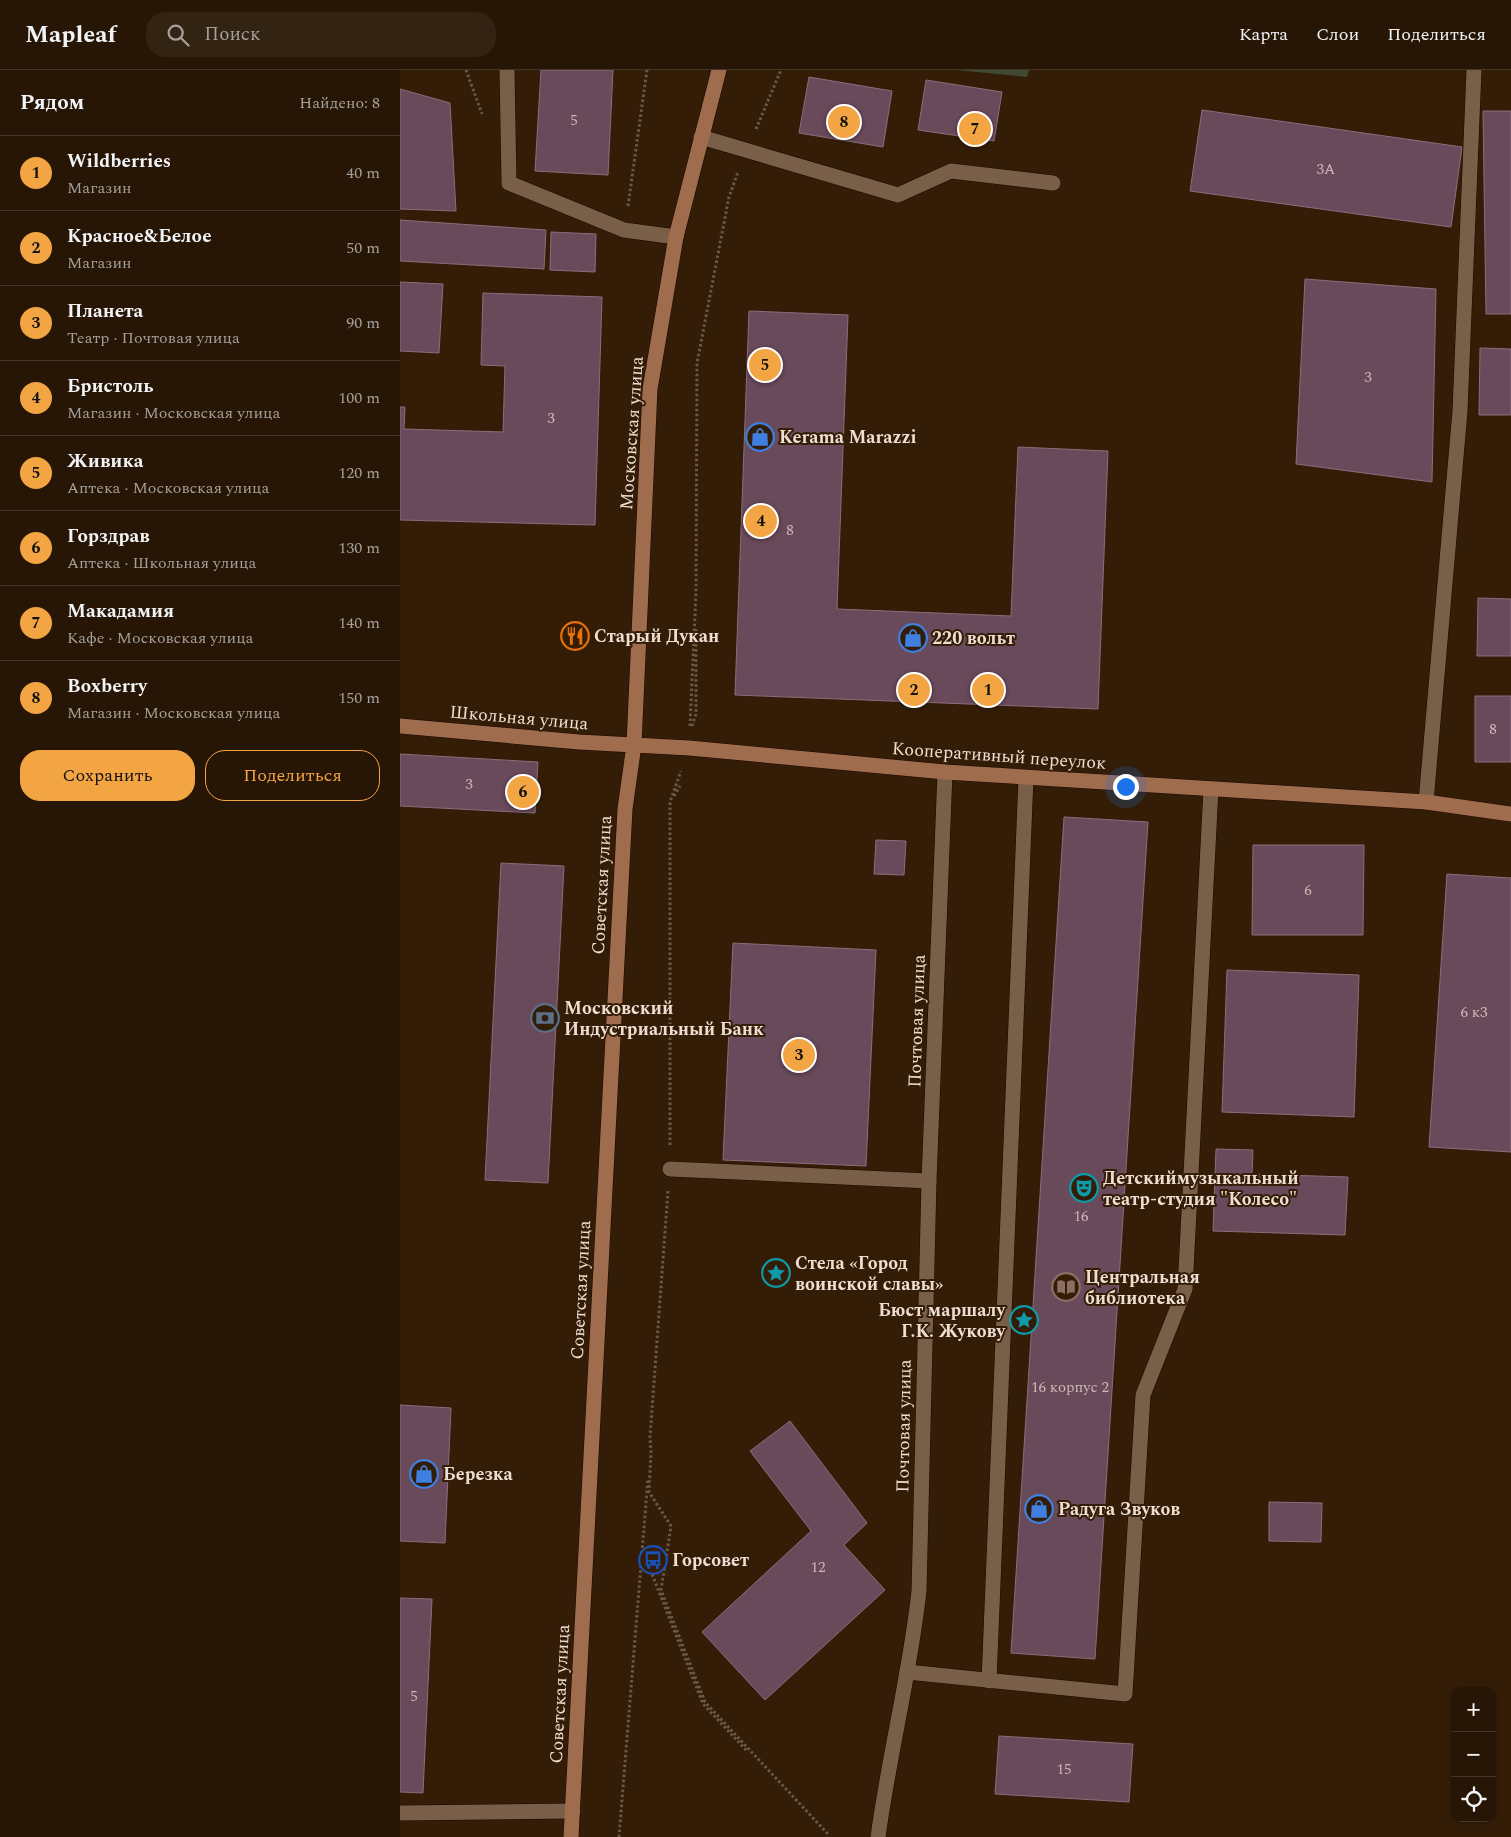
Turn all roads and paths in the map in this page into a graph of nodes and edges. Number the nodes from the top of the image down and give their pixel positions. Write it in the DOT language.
graph roads {
  1 [pos="507,70"];
  2 [pos="647,70"];
  3 [pos="719,70"];
  4 [pos="780,70"];
  5 [pos="1474,70"];
  6 [pos="754,133"];
  7 [pos="701,137"];
  8 [pos="739,169"];
  9 [pos="1053,183"];
  10 [pos="624,230"];
  11 [pos="676,237"];
  12 [pos="719,246"];
  13 [pos="400,726"];
  14 [pos="692,728"];
  15 [pos="634,745"];
  16 [pos="689,748"];
  17 [pos="945,772"];
  18 [pos="1026,778"];
  19 [pos="680,786"];
  20 [pos="1211,789"];
  21 [pos="670,802"];
  22 [pos="1426,802"];
  23 [pos="1511,814"];
  24 [pos="670,1149"];
  25 [pos="670,1169"];
  26 [pos="929,1181"];
  27 [pos="650,1444"];
  28 [pos="642,1550"];
  29 [pos="907,1672"];
  30 [pos="989,1681"];
  31 [pos="573,1811"];
  32 [pos="400,1814"];
  33 [pos="571,1837"];
  34 [pos="619,1837"];
  35 [pos="827,1837"];
  36 [pos="878,1837"];
  1 -- 10 [label="street"];
  2 -- 10 [label="path"];
  3 -- 7 [label="main road, Московская улица"];
  4 -- 6 [label="path"];
  5 -- 22 [label="street"];
  7 -- 9 [label="street"];
  7 -- 11 [label="main road, Московская улица"];
  8 -- 12 [label="path"];
  10 -- 11 [label="street"];
  11 -- 15 [label="main road, Московская улица"];
  12 -- 14 [label="path"];
  12 -- 16 [label="path"];
  13 -- 15 [label="main road, Школьная улица"];
  15 -- 16 [label="main road, Кооперативный переулок"];
  15 -- 31 [label="main road, Советская улица"];
  16 -- 17 [label="main road, Кооперативный переулок"];
  16 -- 21 [label="path"];
  17 -- 18 [label="main road, Кооперативный переулок"];
  17 -- 26 [label="street, Почтовая улица"];
  18 -- 20 [label="main road, Кооперативный переулок"];
  18 -- 30 [label="street"];
  19 -- 21 [label="path"];
  20 -- 22 [label="main road, Кооперативный переулок"];
  20 -- 30 [label="street"];
  21 -- 24 [label="path"];
  22 -- 23 [label="main road, Кооперативный переулок"];
  25 -- 26 [label="street"];
  25 -- 27 [label="path"];
  26 -- 29 [label="street, Почтовая улица"];
  27 -- 28 [label="path"];
  27 -- 35 [label="path"];
  28 -- 34 [label="path"];
  28 -- 35 [label="path"];
  29 -- 30 [label="street"];
  29 -- 36 [label="street, Почтовая улица"];
  31 -- 32 [label="street"];
  31 -- 33 [label="main road, Советская улица"];
}
